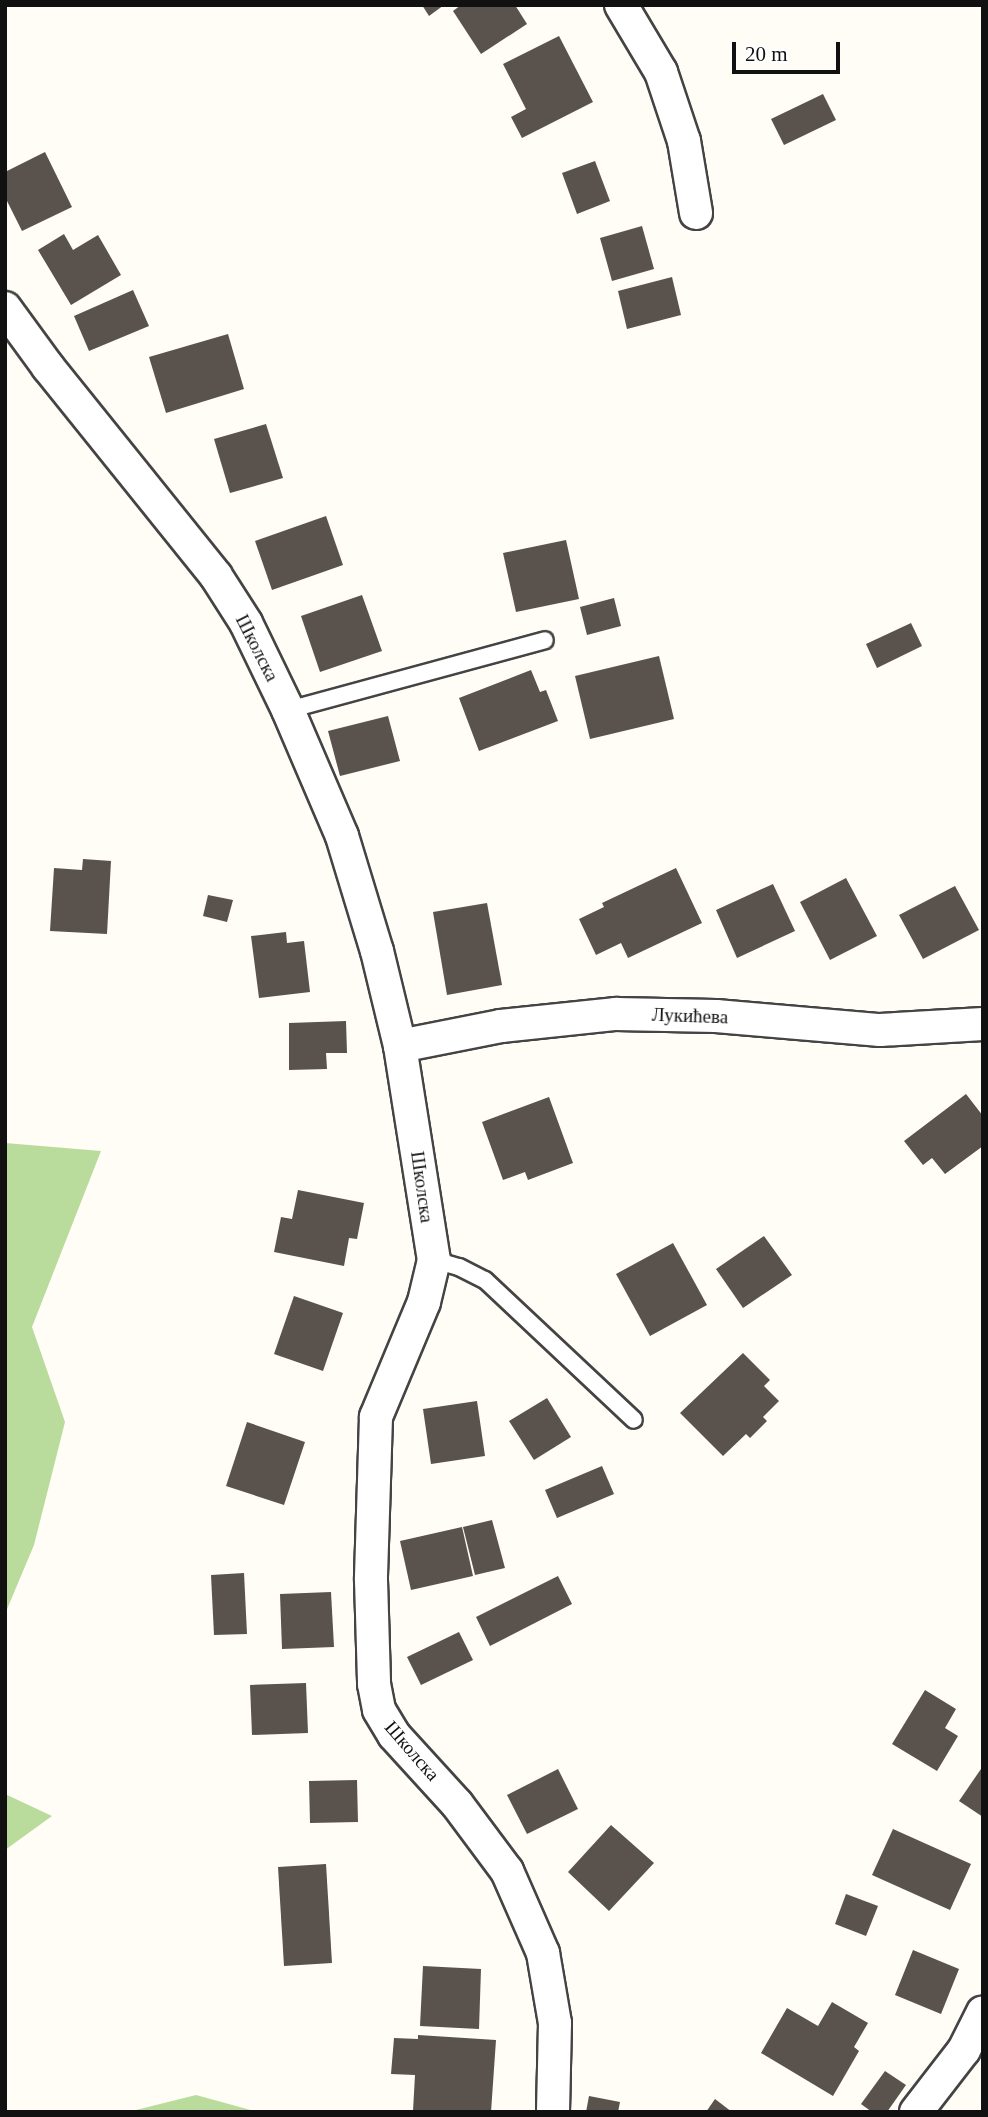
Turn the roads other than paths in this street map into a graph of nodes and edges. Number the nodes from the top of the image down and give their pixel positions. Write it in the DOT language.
graph roads {
  1 [pos="621,5"];
  2 [pos="696,214"];
  3 [pos="5,308"];
  4 [pos="545,640"];
  5 [pos="288,710"];
  6 [pos="983,1024"];
  7 [pos="400,1046"];
  8 [pos="434,1260"];
  9 [pos="634,1420"];
  10 [pos="983,2012"];
  11 [pos="554,2112"];
  12 [pos="916,2112"];
  1 -- 2 [label="street"];
  3 -- 5 [label="street, Школска"];
  4 -- 5 [label="lane"];
  5 -- 7 [label="street, Школска"];
  6 -- 7 [label="street, Лукићева"];
  7 -- 8 [label="street, Школска"];
  8 -- 9 [label="lane"];
  8 -- 11 [label="street, Школска"];
  10 -- 12 [label="street"];
}
